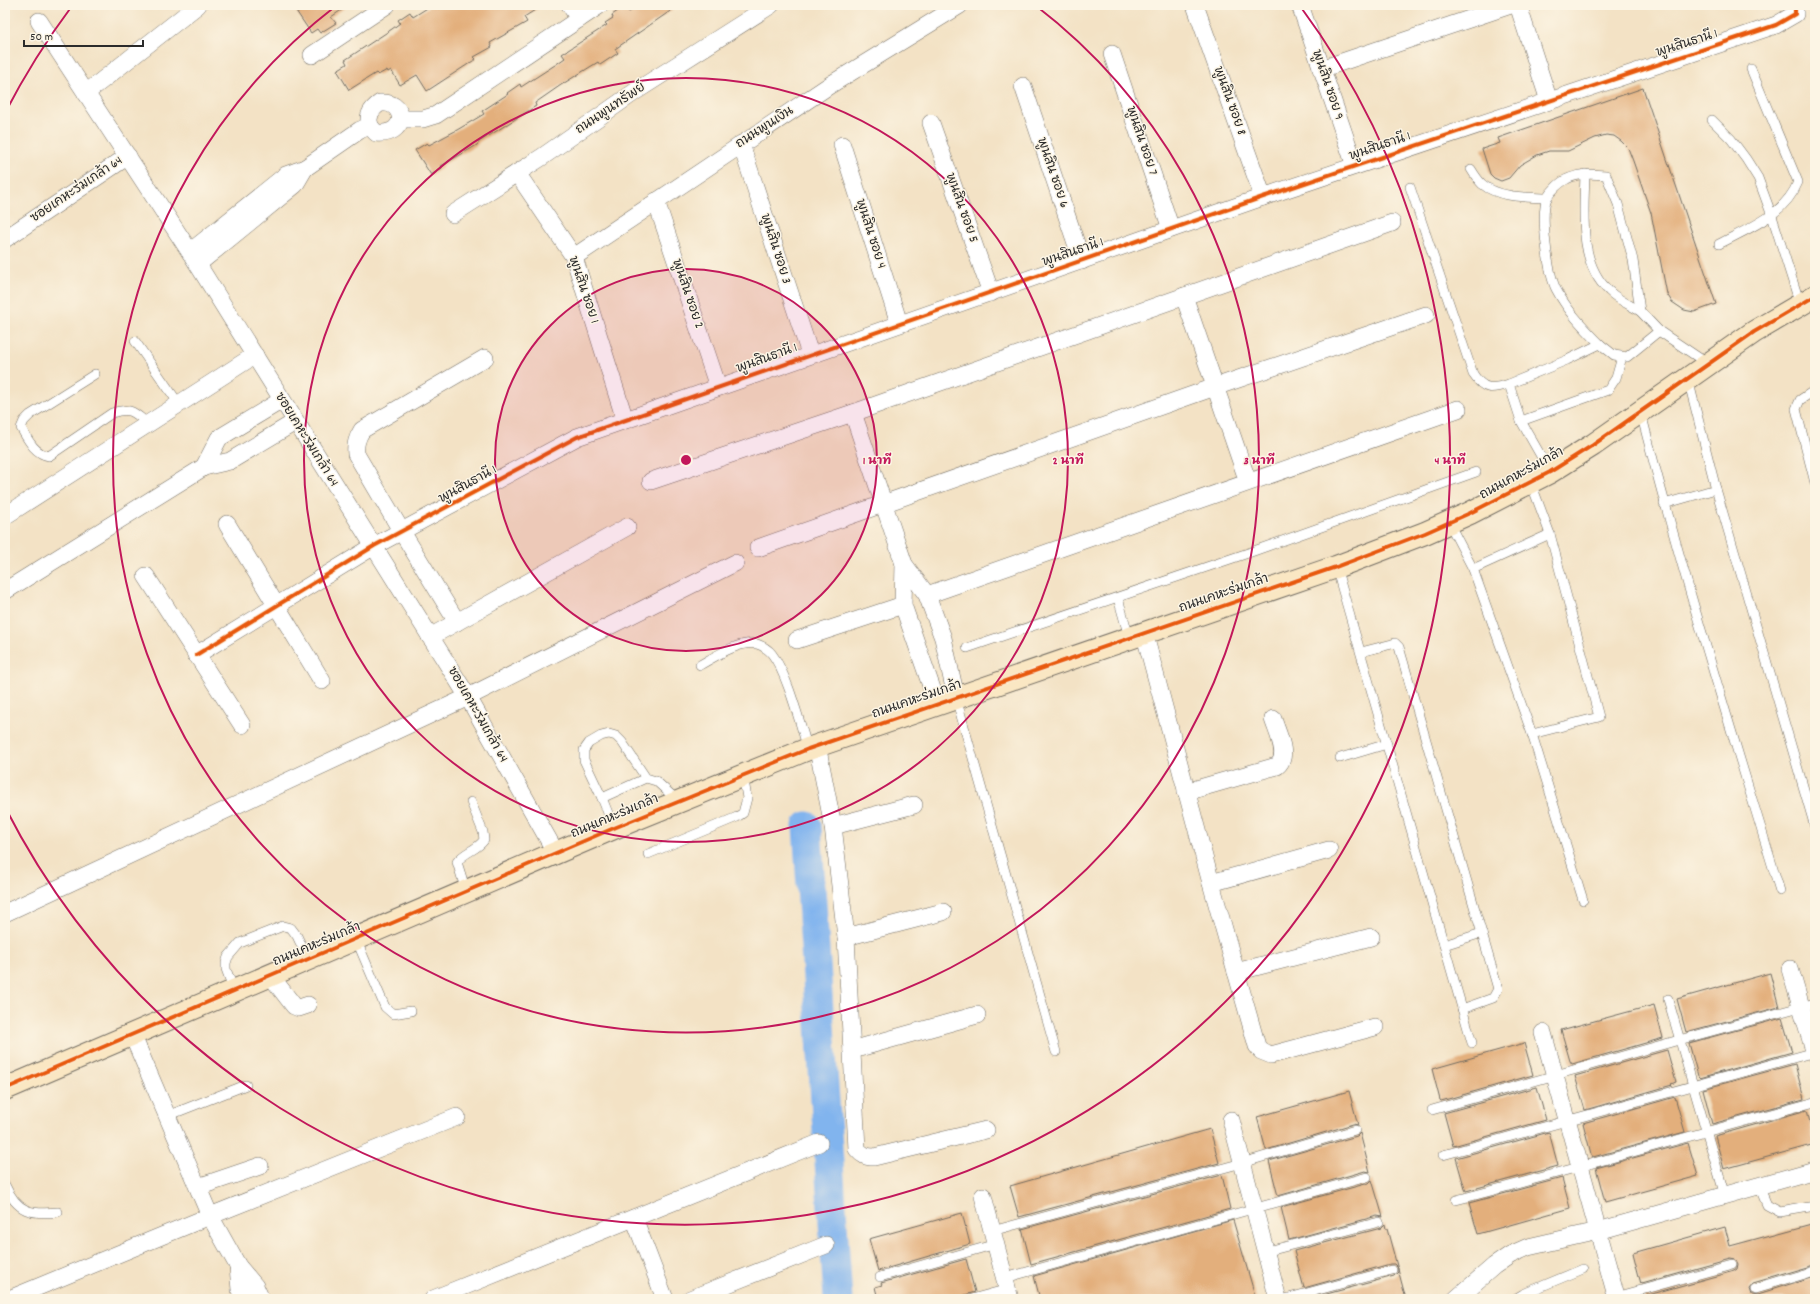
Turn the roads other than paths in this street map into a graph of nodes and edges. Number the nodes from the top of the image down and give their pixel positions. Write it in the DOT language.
graph roads {
  1 [pos="198,5"];
  2 [pos="387,5"];
  3 [pos="600,5"];
  4 [pos="770,5"];
  5 [pos="960,5"];
  6 [pos="1300,5"];
  7 [pos="1511,5"];
  8 [pos="1518,5"];
  9 [pos="1199,6"];
  10 [pos="1795,9"];
  11 [pos="574,12"];
  12 [pos="40,21"];
  13 [pos="1112,54"];
  14 [pos="312,55"];
  15 [pos="1321,69"];
  16 [pos="1751,69"];
  17 [pos="1023,86"];
  18 [pos="86,93"];
  19 [pos="1549,101"];
  20 [pos="401,119"];
  21 [pos="1712,120"];
  22 [pos="930,123"];
  23 [pos="370,126"];
  24 [pos="741,144"];
  25 [pos="842,145"];
  26 [pos="128,156"];
  27 [pos="1355,166"];
  28 [pos="1471,169"];
  29 [pos="517,173"];
  30 [pos="1585,174"];
  31 [pos="1410,187"];
  32 [pos="1263,197"];
  33 [pos="1547,198"];
  34 [pos="656,202"];
  35 [pos="453,214"];
  36 [pos="1772,216"];
  37 [pos="1392,223"];
  38 [pos="1171,229"];
  39 [pos="5,239"];
  40 [pos="1719,244"];
  41 [pos="574,257"];
  42 [pos="194,258"];
  43 [pos="1082,261"];
  44 [pos="991,293"];
  45 [pos="1184,296"];
  46 [pos="1808,300"];
  47 [pos="1640,311"];
  48 [pos="1426,315"];
  49 [pos="899,323"];
  50 [pos="1660,331"];
  51 [pos="135,341"];
  52 [pos="1600,344"];
  53 [pos="810,354"];
  54 [pos="254,355"];
  55 [pos="1622,357"];
  56 [pos="485,358"];
  57 [pos="1708,364"];
  58 [pos="95,374"];
  59 [pos="1688,379"];
  60 [pos="1509,384"];
  61 [pos="718,387"];
  62 [pos="1215,387"];
  63 [pos="1815,390"];
  64 [pos="282,400"];
  65 [pos="179,404"];
  66 [pos="1458,409"];
  67 [pos="1640,412"];
  68 [pos="853,413"];
  69 [pos="624,420"];
  70 [pos="1521,421"];
  71 [pos="295,422"];
  72 [pos="148,424"];
  73 [pos="204,467"];
  74 [pos="1476,472"];
  75 [pos="1550,472"];
  76 [pos="651,482"];
  77 [pos="1248,482"];
  78 [pos="1531,483"];
  79 [pos="1815,483"];
  80 [pos="1716,489"];
  81 [pos="884,502"];
  82 [pos="1664,504"];
  83 [pos="5,516"];
  84 [pos="1448,523"];
  85 [pos="227,524"];
  86 [pos="627,527"];
  87 [pos="402,532"];
  88 [pos="1550,534"];
  89 [pos="374,546"];
  90 [pos="758,548"];
  91 [pos="736,563"];
  92 [pos="904,564"];
  93 [pos="1336,567"];
  94 [pos="1473,570"];
  95 [pos="146,576"];
  96 [pos="5,591"];
  97 [pos="927,595"];
  98 [pos="1118,598"];
  99 [pos="903,605"];
  100 [pos="276,606"];
  101 [pos="934,614"];
  102 [pos="457,622"];
  103 [pos="909,623"];
  104 [pos="1136,634"];
  105 [pos="430,637"];
  106 [pos="797,640"];
  107 [pos="967,648"];
  108 [pos="1361,652"];
  109 [pos="196,655"];
  110 [pos="700,665"];
  111 [pos="322,681"];
  112 [pos="468,697"];
  113 [pos="946,700"];
  114 [pos="1273,719"];
  115 [pos="242,725"];
  116 [pos="1532,734"];
  117 [pos="1387,744"];
  118 [pos="813,747"];
  119 [pos="1340,758"];
  120 [pos="743,775"];
  121 [pos="646,778"];
  122 [pos="1186,792"];
  123 [pos="602,798"];
  124 [pos="678,801"];
  125 [pos="471,802"];
  126 [pos="914,805"];
  127 [pos="832,826"];
  128 [pos="1815,827"];
  129 [pos="614,828"];
  130 [pos="1329,850"];
  131 [pos="556,853"];
  132 [pos="648,854"];
  133 [pos="1211,883"];
  134 [pos="1780,891"];
  135 [pos="466,892"];
  136 [pos="1583,900"];
  137 [pos="943,912"];
  138 [pos="5,913"];
  139 [pos="1482,933"];
  140 [pos="846,937"];
  141 [pos="1371,937"];
  142 [pos="356,939"];
  143 [pos="1444,945"];
  144 [pos="308,959"];
  145 [pos="1790,969"];
  146 [pos="1236,972"];
  147 [pos="270,975"];
  148 [pos="234,991"];
  149 [pos="1668,999"];
  150 [pos="308,1005"];
  151 [pos="1808,1005"];
  152 [pos="1462,1009"];
  153 [pos="411,1011"];
  154 [pos="976,1015"];
  155 [pos="1376,1027"];
  156 [pos="1543,1033"];
  157 [pos="132,1034"];
  158 [pos="1679,1040"];
  159 [pos="1472,1043"];
  160 [pos="852,1050"];
  161 [pos="1056,1052"];
  162 [pos="1815,1053"];
  163 [pos="1554,1076"];
  164 [pos="246,1085"];
  165 [pos="1693,1086"];
  166 [pos="5,1089"];
  167 [pos="1815,1102"];
  168 [pos="1432,1110"];
  169 [pos="167,1116"];
  170 [pos="457,1117"];
  171 [pos="1231,1120"];
  172 [pos="1566,1121"];
  173 [pos="986,1130"];
  174 [pos="1355,1130"];
  175 [pos="1706,1131"];
  176 [pos="819,1143"];
  177 [pos="1443,1155"];
  178 [pos="1242,1163"];
  179 [pos="260,1166"];
  180 [pos="1580,1168"];
  181 [pos="1815,1170"];
  182 [pos="1367,1178"];
  183 [pos="5,1185"];
  184 [pos="1759,1186"];
  185 [pos="198,1187"];
  186 [pos="983,1196"];
  187 [pos="1725,1196"];
  188 [pos="1456,1200"];
  189 [pos="1815,1206"];
  190 [pos="1254,1208"];
  191 [pos="58,1212"];
  192 [pos="210,1216"];
  193 [pos="634,1218"];
  194 [pos="1379,1222"];
  195 [pos="1598,1231"];
  196 [pos="994,1238"];
  197 [pos="826,1245"];
  198 [pos="1266,1252"];
  199 [pos="1732,1265"];
  200 [pos="238,1266"];
  201 [pos="1583,1269"];
  202 [pos="1392,1270"];
  203 [pos="1815,1271"];
  204 [pos="880,1277"];
  205 [pos="1007,1289"];
  206 [pos="1755,1289"];
  207 [pos="1616,1298"];
  208 [pos="9,1299"];
  209 [pos="243,1299"];
  210 [pos="261,1299"];
  211 [pos="433,1299"];
  212 [pos="664,1299"];
  213 [pos="690,1299"];
  214 [pos="972,1299"];
  215 [pos="1278,1299"];
  216 [pos="1284,1299"];
  217 [pos="1456,1299"];
  218 [pos="1515,1299"];
  1 -- 18 [label="street"];
  2 -- 14 [label="street"];
  3 -- 11 [label="street"];
  4 -- 29 [label="street, ถนนพูนทรัพย์"];
  5 -- 24 [label="street, ถนนพูนเงิน"];
  6 -- 15 [label="street, พูนสิน ซอย 9"];
  7 -- 15 [label="street"];
  8 -- 19 [label="street"];
  9 -- 32 [label="street, พูนสิน ซอย 8"];
  10 -- 19 [label="street, พูนสินธานี 1"];
  11 -- 20 [label="street"];
  12 -- 18 [label="street"];
  13 -- 38 [label="street, พูนสิน ซอย 7"];
  15 -- 27 [label="street, พูนสิน ซอย 9"];
  16 -- 36 [label="lane"];
  17 -- 43 [label="street, พูนสิน ซอย 6"];
  18 -- 26 [label="street"];
  19 -- 27 [label="street, พูนสินธานี 1"];
  20 -- 23 [label="street"];
  20 -- 23 [label="street"];
  21 -- 36 [label="lane"];
  22 -- 44 [label="street, พูนสิน ซอย 5"];
  23 -- 42 [label="street"];
  24 -- 34 [label="street, ถนนพูนเงิน"];
  24 -- 53 [label="street, พูนสิน ซอย 3"];
  25 -- 49 [label="street, พูนสิน ซอย 4"];
  26 -- 39 [label="street, ซอยเคหะร่มเกล้า 64"];
  26 -- 42 [label="street, ซอยเคหะร่มเกล้า 64"];
  27 -- 32 [label="street, พูนสินธานี 1"];
  28 -- 33 [label="lane"];
  29 -- 35 [label="street, ถนนพูนทรัพย์"];
  29 -- 41 [label="street, พูนสิน ซอย 1"];
  30 -- 33 [label="lane"];
  30 -- 47 [label="lane"];
  30 -- 47 [label="lane"];
  31 -- 60 [label="lane"];
  32 -- 38 [label="street, พูนสินธานี 1"];
  33 -- 52 [label="lane"];
  34 -- 41 [label="street, ถนนพูนเงิน"];
  34 -- 61 [label="street, พูนสิน ซอย 2"];
  36 -- 40 [label="lane"];
  36 -- 46 [label="lane"];
  37 -- 45 [label="street"];
  38 -- 43 [label="street, พูนสินธานี 1"];
  41 -- 69 [label="street, พูนสิน ซอย 1"];
  42 -- 54 [label="street, ซอยเคหะร่มเกล้า 64"];
  43 -- 44 [label="street, พูนสินธานี 1"];
  44 -- 49 [label="street, พูนสินธานี 1"];
  45 -- 62 [label="street"];
  45 -- 68 [label="street"];
  46 -- 57 [label="street, ถนนเคหะร่มเกล้า"];
  47 -- 50 [label="lane"];
  48 -- 62 [label="street"];
  49 -- 53 [label="street, พูนสินธานี 1"];
  50 -- 55 [label="lane"];
  50 -- 57 [label="lane"];
  51 -- 65 [label="lane"];
  52 -- 55 [label="lane"];
  52 -- 60 [label="lane"];
  53 -- 61 [label="street, พูนสินธานี 1"];
  54 -- 64 [label="street, ซอยเคหะร่มเกล้า 64"];
  54 -- 65 [label="street"];
  55 -- 70 [label="lane"];
  56 -- 87 [label="street"];
  57 -- 59 [label="street, ถนนเคหะร่มเกล้า"];
  58 -- 72 [label="lane"];
  59 -- 67 [label="street, ถนนเคหะร่มเกล้า"];
  59 -- 80 [label="lane"];
  60 -- 70 [label="lane"];
  61 -- 69 [label="street, พูนสินธานี 1"];
  62 -- 77 [label="street"];
  62 -- 81 [label="street"];
  63 -- 79 [label="lane"];
  64 -- 71 [label="street, ซอยเคหะร่มเกล้า 64"];
  64 -- 73 [label="street"];
  65 -- 72 [label="street"];
  66 -- 77 [label="street"];
  67 -- 75 [label="street, ถนนเคหะร่มเกล้า"];
  67 -- 82 [label="lane"];
  68 -- 76 [label="street"];
  68 -- 81 [label="street"];
  69 -- 87 [label="street, พูนสินธานี 1"];
  70 -- 75 [label="lane"];
  71 -- 73 [label="street"];
  71 -- 89 [label="street, ซอยเคหะร่มเกล้า 64"];
  72 -- 83 [label="street"];
  73 -- 96 [label="street"];
  74 -- 98 [label="lane"];
  75 -- 78 [label="street, ถนนเคหะร่มเกล้า"];
  77 -- 97 [label="street"];
  78 -- 84 [label="street, ถนนเคหะร่มเกล้า"];
  78 -- 88 [label="lane"];
  80 -- 82 [label="lane"];
  80 -- 128 [label="lane"];
  81 -- 90 [label="street"];
  81 -- 92 [label="street"];
  82 -- 134 [label="lane"];
  84 -- 93 [label="street, ถนนเคหะร่มเกล้า"];
  84 -- 94 [label="lane"];
  85 -- 100 [label="street"];
  86 -- 102 [label="street"];
  87 -- 89 [label="street, พูนสินธานี 1"];
  87 -- 102 [label="street"];
  88 -- 94 [label="lane"];
  88 -- 116 [label="lane"];
  89 -- 100 [label="street, พูนสินธานี 1"];
  89 -- 105 [label="street, ซอยเคหะร่มเกล้า 64"];
  91 -- 112 [label="street"];
  92 -- 97 [label="street"];
  92 -- 99 [label="street"];
  93 -- 104 [label="street, ถนนเคหะร่มเกล้า"];
  93 -- 108 [label="lane"];
  94 -- 116 [label="lane"];
  95 -- 109 [label="street"];
  97 -- 101 [label="street"];
  98 -- 104 [label="lane"];
  98 -- 107 [label="lane"];
  99 -- 103 [label="street"];
  99 -- 106 [label="street"];
  100 -- 109 [label="street, พูนสินธานี 1"];
  100 -- 111 [label="street"];
  101 -- 103 [label="street"];
  101 -- 113 [label="street"];
  102 -- 105 [label="street"];
  103 -- 113 [label="street"];
  104 -- 113 [label="street, ถนนเคหะร่มเกล้า"];
  104 -- 122 [label="street"];
  105 -- 112 [label="street, ซอยเคหะร่มเกล้า 64"];
  108 -- 117 [label="lane"];
  108 -- 139 [label="lane"];
  109 -- 115 [label="street"];
  110 -- 118 [label="lane"];
  112 -- 131 [label="street, ซอยเคหะร่มเกล้า 64"];
  112 -- 138 [label="street"];
  113 -- 118 [label="street, ถนนเคหะร่มเกล้า"];
  113 -- 161 [label="lane"];
  114 -- 122 [label="street"];
  116 -- 136 [label="lane"];
  117 -- 119 [label="lane"];
  117 -- 143 [label="lane"];
  118 -- 120 [label="street, ถนนเคหะร่มเกล้า"];
  118 -- 127 [label="street"];
  120 -- 124 [label="street, ถนนเคหะร่มเกล้า"];
  120 -- 132 [label="lane"];
  121 -- 123 [label="lane"];
  121 -- 123 [label="lane"];
  121 -- 124 [label="lane"];
  122 -- 133 [label="street"];
  123 -- 129 [label="lane"];
  124 -- 129 [label="street, ถนนเคหะร่มเกล้า"];
  125 -- 135 [label="lane"];
  126 -- 127 [label="street"];
  127 -- 140 [label="street"];
  129 -- 131 [label="street, ถนนเคหะร่มเกล้า"];
  130 -- 133 [label="street"];
  131 -- 135 [label="street, ถนนเคหะร่มเกล้า"];
  133 -- 146 [label="street"];
  135 -- 142 [label="street, ถนนเคหะร่มเกล้า"];
  137 -- 140 [label="street"];
  139 -- 143 [label="lane"];
  139 -- 152 [label="lane"];
  140 -- 160 [label="street"];
  141 -- 146 [label="street"];
  142 -- 144 [label="street, ถนนเคหะร่มเกล้า"];
  142 -- 153 [label="lane"];
  143 -- 152 [label="lane"];
  144 -- 147 [label="street, ถนนเคหะร่มเกล้า"];
  144 -- 148 [label="lane"];
  145 -- 151 [label="street"];
  146 -- 155 [label="street"];
  147 -- 148 [label="street, ถนนเคหะร่มเกล้า"];
  147 -- 150 [label="street"];
  148 -- 157 [label="street, ถนนเคหะร่มเกล้า"];
  149 -- 158 [label="lane"];
  151 -- 158 [label="lane"];
  151 -- 162 [label="street"];
  152 -- 159 [label="lane"];
  154 -- 160 [label="street"];
  156 -- 163 [label="street"];
  157 -- 166 [label="street, ถนนเคหะร่มเกล้า"];
  157 -- 169 [label="street"];
  158 -- 163 [label="lane"];
  158 -- 165 [label="lane"];
  160 -- 173 [label="street"];
  162 -- 165 [label="lane"];
  163 -- 168 [label="lane"];
  163 -- 172 [label="street"];
  164 -- 169 [label="lane"];
  165 -- 172 [label="lane"];
  165 -- 175 [label="lane"];
  167 -- 175 [label="lane"];
  169 -- 185 [label="street"];
  170 -- 192 [label="street"];
  171 -- 178 [label="street"];
  172 -- 177 [label="lane"];
  172 -- 180 [label="street"];
  174 -- 178 [label="lane"];
  175 -- 180 [label="lane"];
  175 -- 187 [label="lane"];
  176 -- 193 [label="street"];
  178 -- 190 [label="street"];
  178 -- 196 [label="lane"];
  179 -- 185 [label="street"];
  180 -- 188 [label="lane"];
  180 -- 195 [label="street"];
  181 -- 184 [label="street"];
  182 -- 190 [label="lane"];
  183 -- 191 [label="lane"];
  184 -- 187 [label="street"];
  184 -- 189 [label="lane"];
  185 -- 192 [label="street"];
  186 -- 196 [label="street"];
  187 -- 195 [label="street"];
  190 -- 198 [label="street"];
  190 -- 205 [label="lane"];
  192 -- 200 [label="street"];
  192 -- 208 [label="street"];
  193 -- 211 [label="street"];
  193 -- 212 [label="street"];
  194 -- 198 [label="lane"];
  195 -- 207 [label="street"];
  195 -- 217 [label="street"];
  196 -- 204 [label="lane"];
  196 -- 205 [label="street"];
  197 -- 213 [label="street"];
  198 -- 215 [label="street"];
  199 -- 207 [label="lane"];
  200 -- 209 [label="street"];
  200 -- 210 [label="street"];
  201 -- 218 [label="lane"];
  202 -- 216 [label="lane"];
  203 -- 206 [label="lane"];
  205 -- 214 [label="lane"];
}
